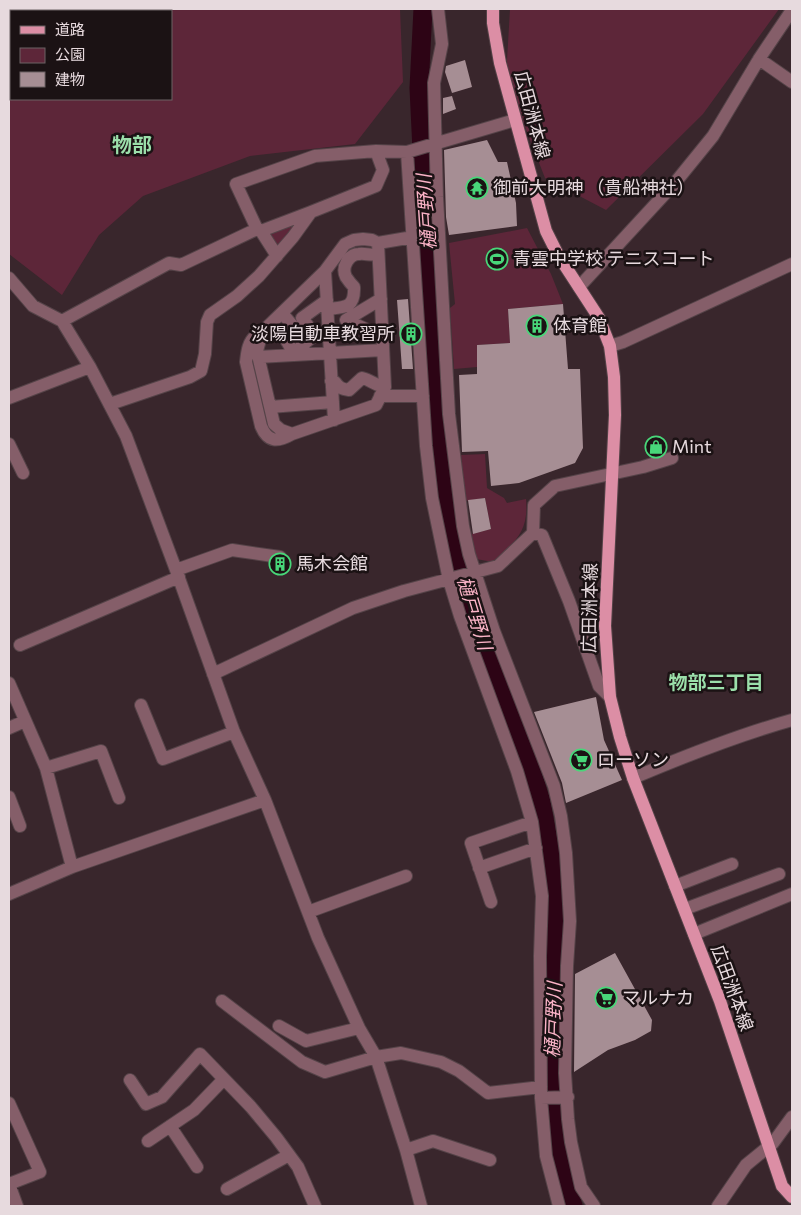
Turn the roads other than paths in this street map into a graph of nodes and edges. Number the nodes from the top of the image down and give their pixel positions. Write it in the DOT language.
graph roads {
  1 [pos="438,9"];
  2 [pos="492,9"];
  3 [pos="792,10"];
  4 [pos="759,59"];
  5 [pos="792,82"];
  6 [pos="514,120"];
  7 [pos="435,143"];
  8 [pos="376,151"];
  9 [pos="407,152"];
  10 [pos="311,212"];
  11 [pos="259,230"];
  12 [pos="413,237"];
  13 [pos="378,249"];
  14 [pos="277,256"];
  15 [pos="792,264"];
  16 [pos="325,271"];
  17 [pos="9,278"];
  18 [pos="580,287"];
  19 [pos="381,299"];
  20 [pos="327,305"];
  21 [pos="282,313"];
  22 [pos="62,322"];
  23 [pos="264,330"];
  24 [pos="383,344"];
  25 [pos="610,346"];
  26 [pos="330,353"];
  27 [pos="301,355"];
  28 [pos="258,357"];
  29 [pos="90,367"];
  30 [pos="331,381"];
  31 [pos="383,391"];
  32 [pos="423,396"];
  33 [pos="9,398"];
  34 [pos="332,402"];
  35 [pos="110,404"];
  36 [pos="270,407"];
  37 [pos="334,420"];
  38 [pos="292,434"];
  39 [pos="9,444"];
  40 [pos="672,458"];
  41 [pos="23,473"];
  42 [pos="611,474"];
  43 [pos="532,533"];
  44 [pos="280,557"];
  45 [pos="476,572"];
  46 [pos="178,573"];
  47 [pos="448,580"];
  48 [pos="20,645"];
  49 [pos="213,674"];
  50 [pos="9,683"];
  51 [pos="610,697"];
  52 [pos="140,705"];
  53 [pos="792,720"];
  54 [pos="25,721"];
  55 [pos="9,728"];
  56 [pos="234,732"];
  57 [pos="46,768"];
  58 [pos="633,778"];
  59 [pos="9,798"];
  60 [pos="119,798"];
  61 [pos="265,800"];
  62 [pos="532,822"];
  63 [pos="20,826"];
  64 [pos="536,848"];
  65 [pos="732,864"];
  66 [pos="72,867"];
  67 [pos="479,868"];
  68 [pos="779,874"];
  69 [pos="406,876"];
  70 [pos="676,886"];
  71 [pos="9,894"];
  72 [pos="792,894"];
  73 [pos="491,902"];
  74 [pos="684,909"];
  75 [pos="308,912"];
  76 [pos="694,934"];
  77 [pos="222,1001"];
  78 [pos="279,1026"];
  79 [pos="359,1028"];
  80 [pos="376,1057"];
  81 [pos="224,1079"];
  82 [pos="130,1080"];
  83 [pos="541,1092"];
  84 [pos="568,1097"];
  85 [pos="9,1103"];
  86 [pos="792,1117"];
  87 [pos="170,1126"];
  88 [pos="148,1141"];
  89 [pos="768,1146"];
  90 [pos="406,1150"];
  91 [pos="289,1155"];
  92 [pos="490,1160"];
  93 [pos="197,1166"];
  94 [pos="9,1184"];
  95 [pos="226,1189"];
  96 [pos="792,1197"];
  97 [pos="17,1206"];
  98 [pos="315,1206"];
  99 [pos="423,1206"];
  100 [pos="559,1206"];
  101 [pos="594,1206"];
  102 [pos="718,1206"];
  1 -- 7 [label="street"];
  2 -- 6 [label="main road, 広田洲本線"];
  3 -- 4 [label="street"];
  4 -- 5 [label="street"];
  4 -- 18 [label="street"];
  6 -- 7 [label="street"];
  6 -- 18 [label="main road, 広田洲本線"];
  7 -- 9 [label="street"];
  7 -- 45 [label="street"];
  8 -- 9 [label="street"];
  8 -- 10 [label="street"];
  8 -- 11 [label="street"];
  9 -- 12 [label="street"];
  10 -- 11 [label="street"];
  10 -- 14 [label="street"];
  11 -- 14 [label="street"];
  11 -- 22 [label="street"];
  12 -- 13 [label="street"];
  12 -- 32 [label="street"];
  13 -- 16 [label="street"];
  13 -- 19 [label="street"];
  13 -- 20 [label="street"];
  14 -- 35 [label="street"];
  15 -- 25 [label="street"];
  16 -- 20 [label="street"];
  16 -- 21 [label="street"];
  17 -- 22 [label="street"];
  18 -- 25 [label="main road, 広田洲本線"];
  19 -- 24 [label="street"];
  19 -- 24 [label="street"];
  20 -- 26 [label="street"];
  20 -- 27 [label="street"];
  21 -- 23 [label="street"];
  21 -- 27 [label="street"];
  22 -- 29 [label="street"];
  23 -- 28 [label="street"];
  23 -- 38 [label="street"];
  24 -- 26 [label="street"];
  24 -- 31 [label="street"];
  25 -- 42 [label="main road, 広田洲本線"];
  26 -- 27 [label="street"];
  26 -- 30 [label="street"];
  27 -- 28 [label="street"];
  28 -- 36 [label="street"];
  29 -- 33 [label="street"];
  29 -- 35 [label="street"];
  30 -- 31 [label="street"];
  30 -- 34 [label="street"];
  31 -- 32 [label="street"];
  31 -- 37 [label="street"];
  32 -- 47 [label="street"];
  34 -- 36 [label="street"];
  34 -- 37 [label="street"];
  35 -- 46 [label="street"];
  36 -- 38 [label="street"];
  37 -- 38 [label="street"];
  39 -- 41 [label="street"];
  40 -- 42 [label="street"];
  42 -- 43 [label="street"];
  42 -- 51 [label="main road, 広田洲本線"];
  43 -- 45 [label="street"];
  43 -- 51 [label="street"];
  44 -- 46 [label="street"];
  45 -- 47 [label="street"];
  45 -- 84 [label="street"];
  46 -- 48 [label="street"];
  46 -- 49 [label="street"];
  47 -- 49 [label="street"];
  47 -- 62 [label="street"];
  49 -- 56 [label="street"];
  50 -- 54 [label="street"];
  51 -- 58 [label="main road, 広田洲本線"];
  52 -- 56 [label="street"];
  53 -- 58 [label="street"];
  54 -- 55 [label="street"];
  54 -- 57 [label="street"];
  56 -- 61 [label="street"];
  57 -- 60 [label="street"];
  57 -- 66 [label="street"];
  58 -- 70 [label="main road, 広田洲本線"];
  59 -- 63 [label="street"];
  61 -- 66 [label="street"];
  61 -- 75 [label="street"];
  62 -- 64 [label="street"];
  62 -- 67 [label="street"];
  64 -- 67 [label="street"];
  64 -- 83 [label="street"];
  65 -- 70 [label="street"];
  66 -- 71 [label="street"];
  67 -- 73 [label="street"];
  68 -- 74 [label="street"];
  69 -- 75 [label="street"];
  70 -- 74 [label="main road, 広田洲本線"];
  72 -- 76 [label="street"];
  74 -- 76 [label="main road, 広田洲本線"];
  75 -- 79 [label="street"];
  76 -- 89 [label="main road, 広田洲本線"];
  77 -- 80 [label="street"];
  78 -- 79 [label="street"];
  79 -- 80 [label="street"];
  80 -- 83 [label="street"];
  80 -- 90 [label="street"];
  81 -- 82 [label="street"];
  81 -- 87 [label="street"];
  81 -- 91 [label="street"];
  83 -- 84 [label="street"];
  83 -- 100 [label="street"];
  84 -- 101 [label="street"];
  85 -- 94 [label="street"];
  86 -- 89 [label="street"];
  87 -- 88 [label="street"];
  87 -- 93 [label="street"];
  89 -- 96 [label="main road, 広田洲本線"];
  89 -- 102 [label="street"];
  90 -- 92 [label="street"];
  90 -- 99 [label="street"];
  91 -- 95 [label="street"];
  91 -- 98 [label="street"];
  94 -- 97 [label="street"];
}
